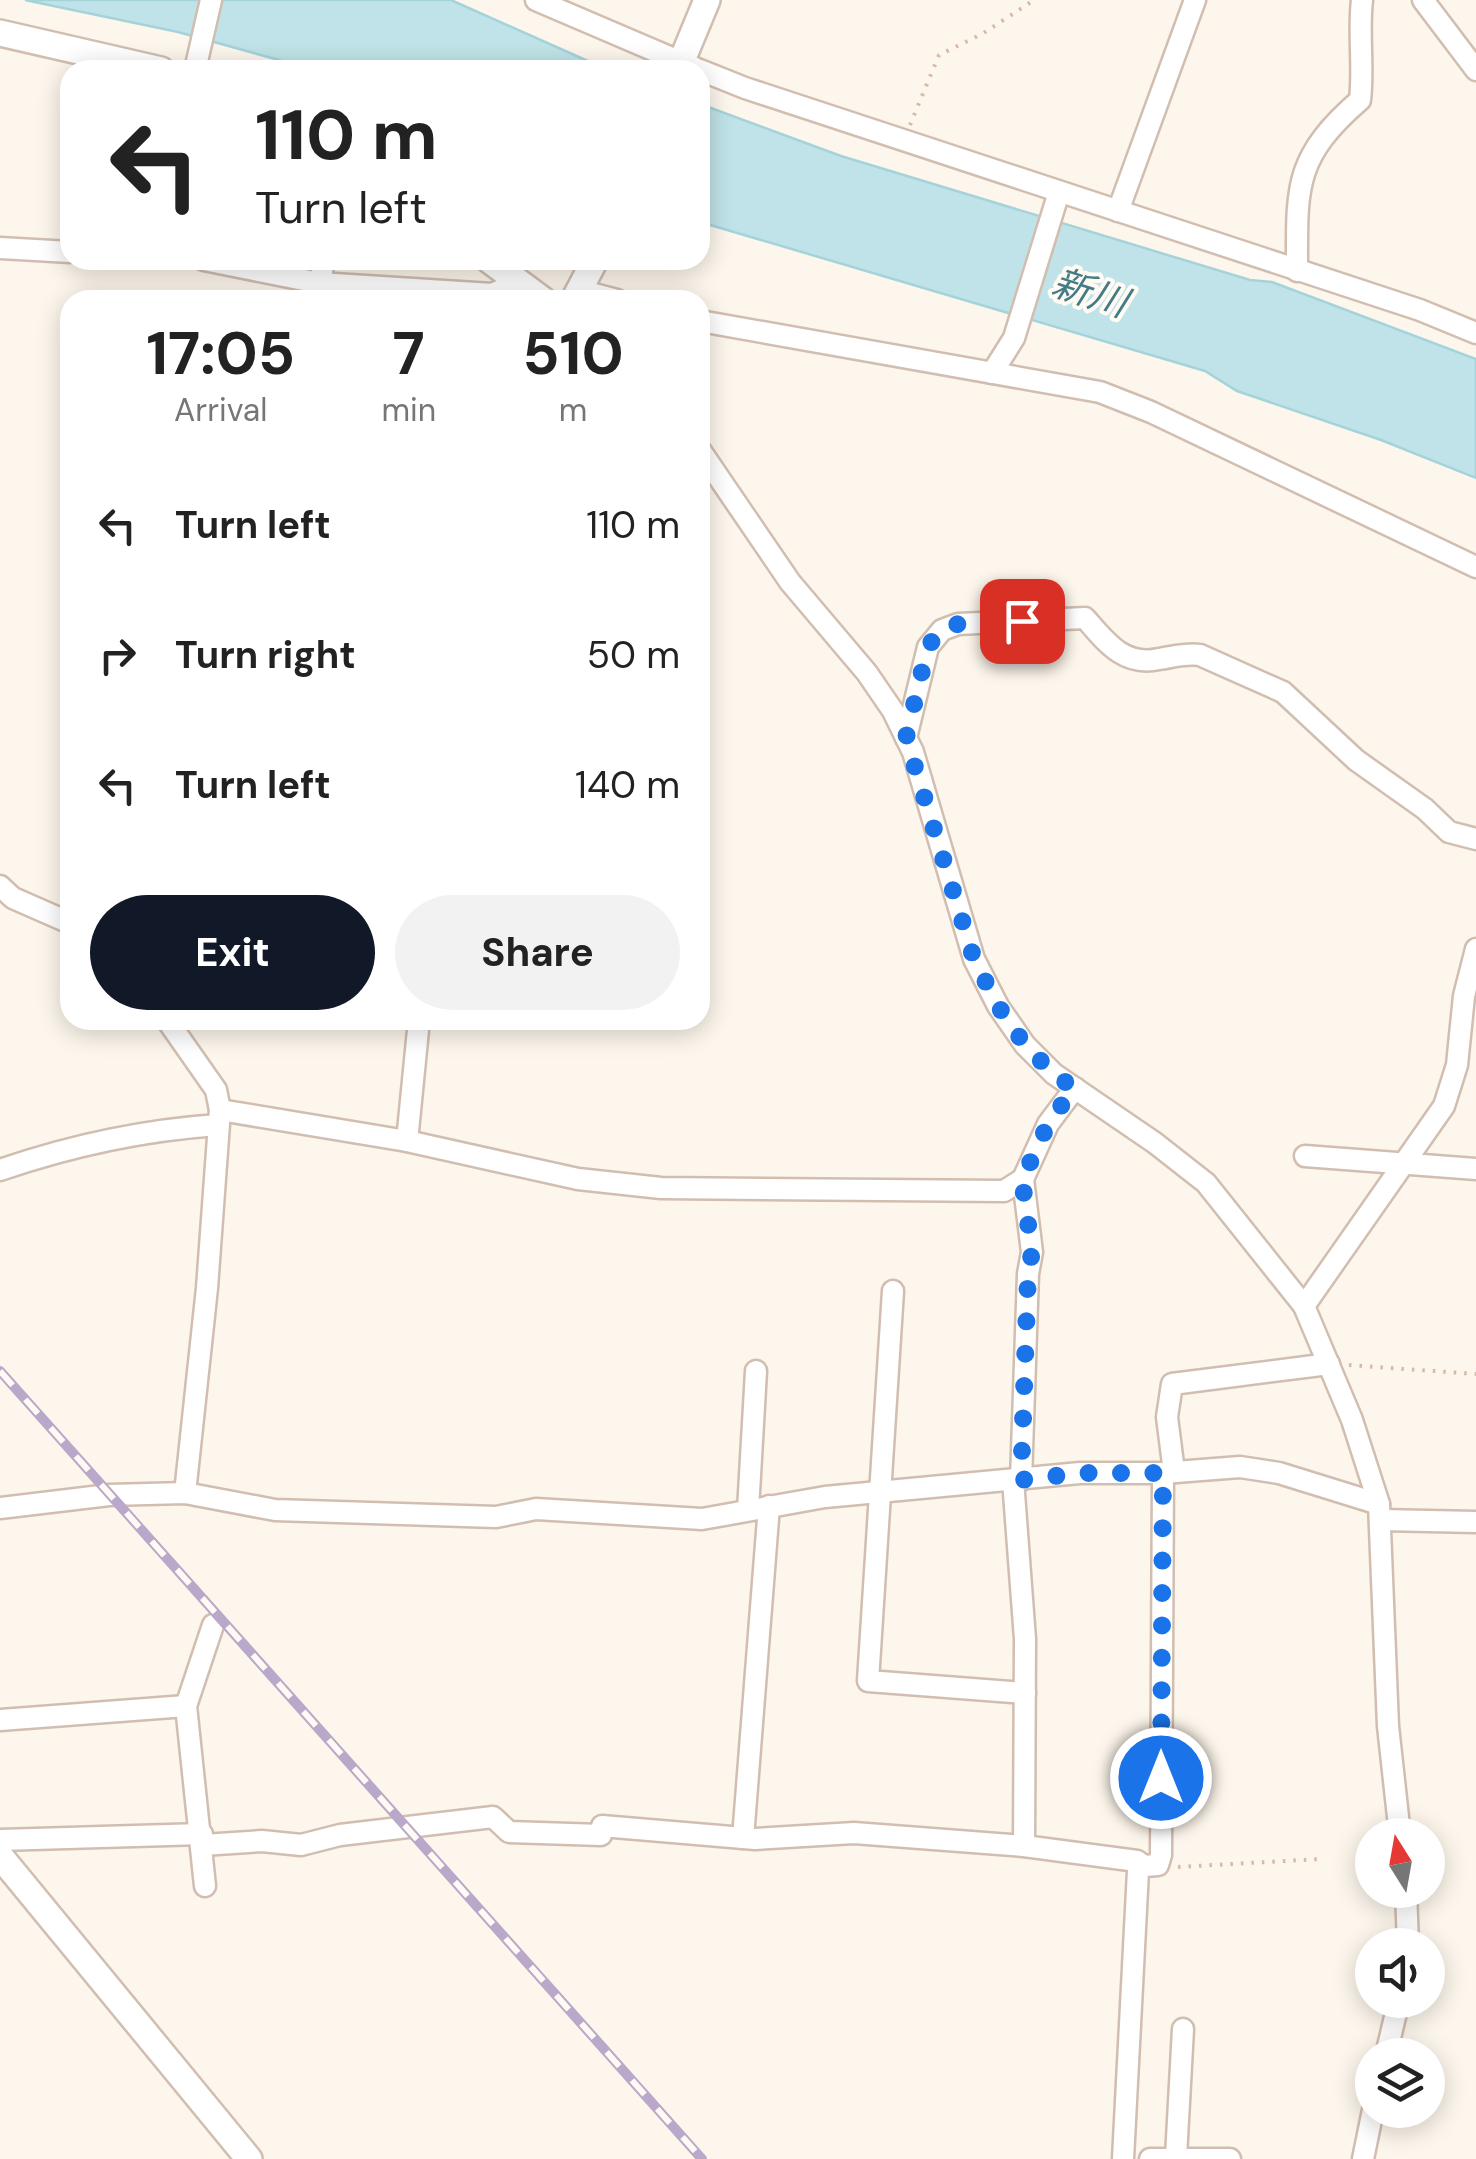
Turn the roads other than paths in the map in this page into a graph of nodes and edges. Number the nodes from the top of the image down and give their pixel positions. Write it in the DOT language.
graph roads {
  1 [pos="211,0"];
  2 [pos="536,0"];
  3 [pos="707,0"];
  4 [pos="1195,0"];
  5 [pos="1362,0"];
  6 [pos="1422,0"];
  7 [pos="0,33"];
  8 [pos="117,60"];
  9 [pos="198,60"];
  10 [pos="672,60"];
  11 [pos="692,60"];
  12 [pos="1476,70"];
  13 [pos="710,75"];
  14 [pos="1057,197"];
  15 [pos="1118,211"];
  16 [pos="0,248"];
  17 [pos="60,249"];
  18 [pos="241,270"];
  19 [pos="501,270"];
  20 [pos="1297,271"];
  21 [pos="516,283"];
  22 [pos="314,290"];
  23 [pos="501,290"];
  24 [pos="527,290"];
  25 [pos="710,323"];
  26 [pos="1476,333"];
  27 [pos="992,373"];
  28 [pos="710,465"];
  29 [pos="1476,568"];
  30 [pos="906,738"];
  31 [pos="1476,840"];
  32 [pos="0,886"];
  33 [pos="60,919"];
  34 [pos="1476,950"];
  35 [pos="175,1030"];
  36 [pos="419,1030"];
  37 [pos="1074,1088"];
  38 [pos="219,1118"];
  39 [pos="408,1141"];
  40 [pos="1305,1156"];
  41 [pos="1405,1162"];
  42 [pos="1476,1168"];
  43 [pos="0,1170"];
  44 [pos="1022,1180"];
  45 [pos="892,1290"];
  46 [pos="1304,1306"];
  47 [pos="1329,1364"];
  48 [pos="756,1371"];
  49 [pos="1169,1473"];
  50 [pos="1017,1480"];
  51 [pos="185,1493"];
  52 [pos="882,1493"];
  53 [pos="0,1508"];
  54 [pos="758,1508"];
  55 [pos="1380,1512"];
  56 [pos="1476,1522"];
  57 [pos="213,1625"];
  58 [pos="1025,1693"];
  59 [pos="186,1706"];
  60 [pos="0,1720"];
  61 [pos="1398,1818"];
  62 [pos="743,1838"];
  63 [pos="0,1840"];
  64 [pos="202,1840"];
  65 [pos="1024,1846"];
  66 [pos="0,1856"];
  67 [pos="1151,1866"];
  68 [pos="205,1886"];
  69 [pos="1183,2029"];
  70 [pos="1369,2128"];
  71 [pos="1176,2157"];
  72 [pos="249,2159"];
  73 [pos="1123,2159"];
  74 [pos="1150,2159"];
  75 [pos="1230,2159"];
  76 [pos="1362,2159"];
  1 -- 9 [label="street"];
  2 -- 10 [label="street"];
  3 -- 11 [label="street"];
  4 -- 15 [label="street"];
  5 -- 20 [label="street"];
  6 -- 12 [label="street"];
  7 -- 8 [label="street"];
  13 -- 14 [label="street"];
  14 -- 15 [label="street"];
  14 -- 27 [label="street"];
  15 -- 20 [label="street"];
  16 -- 17 [label="street"];
  18 -- 22 [label="street"];
  19 -- 21 [label="street"];
  20 -- 26 [label="street"];
  21 -- 23 [label="street"];
  21 -- 24 [label="street"];
  25 -- 27 [label="street"];
  27 -- 29 [label="street"];
  28 -- 30 [label="street"];
  30 -- 31 [label="street"];
  30 -- 37 [label="street"];
  32 -- 33 [label="street"];
  34 -- 41 [label="street"];
  35 -- 38 [label="street"];
  36 -- 39 [label="street"];
  37 -- 44 [label="street"];
  37 -- 46 [label="street"];
  38 -- 39 [label="street"];
  38 -- 43 [label="street"];
  38 -- 51 [label="street"];
  39 -- 44 [label="street"];
  40 -- 41 [label="street"];
  41 -- 42 [label="street"];
  41 -- 46 [label="street"];
  44 -- 50 [label="street"];
  45 -- 52 [label="street"];
  46 -- 47 [label="street"];
  47 -- 49 [label="street"];
  47 -- 55 [label="street"];
  48 -- 54 [label="street"];
  49 -- 50 [label="street"];
  49 -- 55 [label="street"];
  49 -- 67 [label="street"];
  50 -- 52 [label="street"];
  50 -- 58 [label="street"];
  51 -- 53 [label="street"];
  51 -- 54 [label="street"];
  52 -- 54 [label="street"];
  52 -- 58 [label="street"];
  54 -- 62 [label="street"];
  55 -- 56 [label="street"];
  55 -- 61 [label="street"];
  57 -- 59 [label="street"];
  58 -- 65 [label="street"];
  59 -- 60 [label="street"];
  59 -- 64 [label="street"];
  62 -- 64 [label="street"];
  62 -- 65 [label="street"];
  63 -- 64 [label="street"];
  64 -- 68 [label="street"];
  65 -- 67 [label="street"];
  66 -- 72 [label="street"];
  67 -- 73 [label="street"];
  69 -- 71 [label="street"];
  70 -- 76 [label="street"];
  71 -- 74 [label="street"];
  71 -- 75 [label="street"];
}
